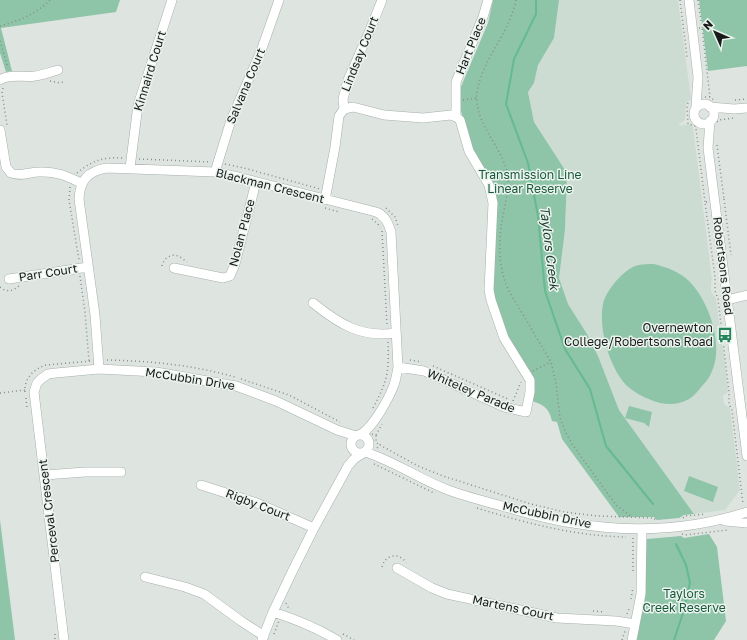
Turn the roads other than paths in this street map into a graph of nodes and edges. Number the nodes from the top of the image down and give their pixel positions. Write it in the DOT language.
graph roads {
  1 [pos="172,0"];
  2 [pos="279,0"];
  3 [pos="382,0"];
  4 [pos="488,0"];
  5 [pos="689,0"];
  6 [pos="58,70"];
  7 [pos="698,77"];
  8 [pos="4,80"];
  9 [pos="696,106"];
  10 [pos="710,106"];
  11 [pos="747,108"];
  12 [pos="344,109"];
  13 [pos="734,109"];
  14 [pos="456,117"];
  15 [pos="714,119"];
  16 [pos="699,125"];
  17 [pos="4,129"];
  18 [pos="708,148"];
  19 [pos="131,163"];
  20 [pos="217,168"];
  21 [pos="76,178"];
  22 [pos="256,182"];
  23 [pos="325,199"];
  24 [pos="84,267"];
  25 [pos="174,268"];
  26 [pos="9,279"];
  27 [pos="746,295"];
  28 [pos="727,297"];
  29 [pos="313,303"];
  30 [pos="392,334"];
  31 [pos="95,363"];
  32 [pos="402,367"];
  33 [pos="37,383"];
  34 [pos="339,426"];
  35 [pos="358,436"];
  36 [pos="372,445"];
  37 [pos="351,446"];
  38 [pos="747,456"];
  39 [pos="348,466"];
  40 [pos="120,472"];
  41 [pos="45,475"];
  42 [pos="201,485"];
  43 [pos="747,512"];
  44 [pos="722,520"];
  45 [pos="747,523"];
  46 [pos="314,528"];
  47 [pos="639,535"];
  48 [pos="397,568"];
  49 [pos="145,576"];
  50 [pos="273,612"];
  51 [pos="635,624"];
  52 [pos="339,637"];
  53 [pos="263,638"];
  54 [pos="64,640"];
  55 [pos="632,640"];
  1 -- 19 [label="street, Kinnaird Court"];
  2 -- 20 [label="street, Salvana Court"];
  3 -- 12 [label="street, Lindsay Court"];
  4 -- 14 [label="street, Hart Place"];
  5 -- 7 [label="street"];
  6 -- 8 [label="street"];
  7 -- 9 [label="street"];
  7 -- 10 [label="street"];
  9 -- 10 [label="street"];
  9 -- 16 [label="street"];
  10 -- 13 [label="street"];
  10 -- 15 [label="street"];
  11 -- 13 [label="street"];
  12 -- 14 [label="street"];
  12 -- 23 [label="street"];
  13 -- 15 [label="street"];
  14 -- 32 [label="street, Whiteley Parade"];
  15 -- 16 [label="street"];
  15 -- 18 [label="street, Robertsons Road"];
  16 -- 18 [label="street, Robertsons Road"];
  17 -- 21 [label="street"];
  18 -- 28 [label="street, Robertsons Road"];
  19 -- 20 [label="street, Blackman Crescent"];
  19 -- 21 [label="street, Blackman Crescent"];
  20 -- 22 [label="street, Blackman Crescent"];
  21 -- 24 [label="street"];
  22 -- 23 [label="street, Blackman Crescent"];
  22 -- 25 [label="street, Nolan Place"];
  23 -- 30 [label="street, Blackman Crescent"];
  24 -- 26 [label="street, Parr Court"];
  24 -- 31 [label="street"];
  27 -- 28 [label="street"];
  28 -- 38 [label="street, Robertsons Road"];
  29 -- 30 [label="street"];
  30 -- 32 [label="street, Blackman Crescent"];
  31 -- 33 [label="street, McCubbin Drive"];
  31 -- 34 [label="street, McCubbin Drive"];
  32 -- 36 [label="street, Blackman Crescent"];
  33 -- 41 [label="street, Perceval Crescent"];
  34 -- 35 [label="street, McCubbin Drive"];
  34 -- 37 [label="street, McCubbin Drive"];
  35 -- 36 [label="street"];
  35 -- 37 [label="street"];
  36 -- 37 [label="street"];
  36 -- 39 [label="street"];
  36 -- 47 [label="street, McCubbin Drive"];
  37 -- 39 [label="street"];
  39 -- 46 [label="street"];
  40 -- 41 [label="street"];
  41 -- 54 [label="street, Perceval Crescent"];
  42 -- 46 [label="street, Rigby Court"];
  43 -- 44 [label="street, McCubbin Drive"];
  43 -- 45 [label="street"];
  44 -- 45 [label="street, McCubbin Drive"];
  44 -- 47 [label="street, McCubbin Drive"];
  46 -- 50 [label="street"];
  47 -- 51 [label="street"];
  48 -- 51 [label="street, Martens Court"];
  49 -- 53 [label="street"];
  50 -- 52 [label="street"];
  50 -- 53 [label="street"];
  51 -- 55 [label="street"];
}
